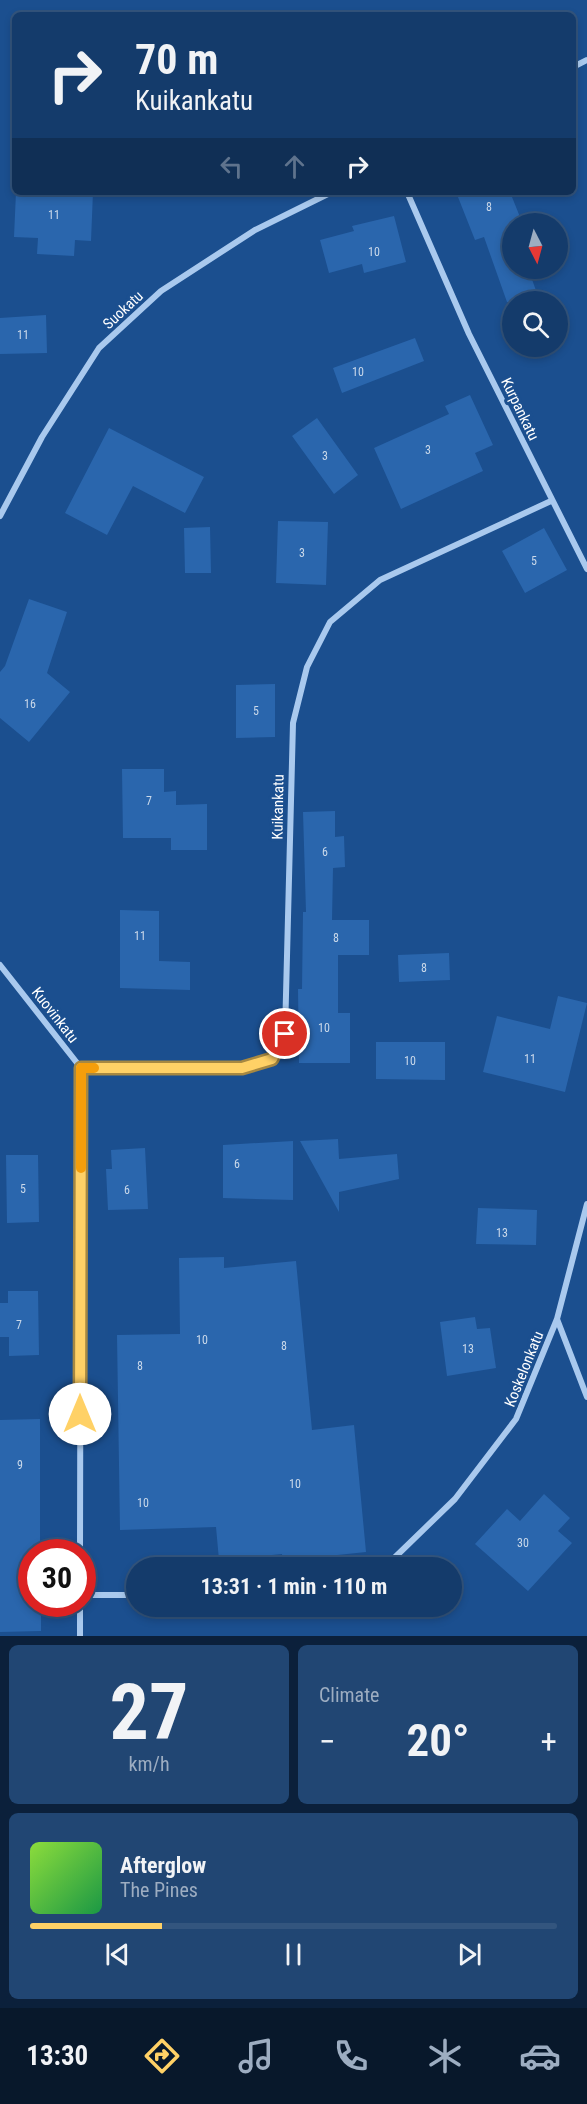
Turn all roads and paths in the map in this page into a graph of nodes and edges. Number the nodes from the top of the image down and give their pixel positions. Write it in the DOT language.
graph roads {
  1 [pos="326,195"];
  2 [pos="408,195"];
  3 [pos="551,501"];
  4 [pos="0,516"];
  5 [pos="587,569"];
  6 [pos="0,964"];
  7 [pos="81,1068"];
  8 [pos="587,1204"];
  9 [pos="557,1319"];
  10 [pos="587,1397"];
  11 [pos="80,1539"];
  12 [pos="395,1557"];
  13 [pos="96,1595"];
  14 [pos="126,1595"];
  15 [pos="80,1617"];
  16 [pos="80,1636"];
  1 -- 4 [label="street, Suokatu"];
  2 -- 3 [label="street, Kurpankatu"];
  3 -- 5 [label="street, Kurpankatu"];
  3 -- 7 [label="street, Kuikankatu"];
  6 -- 7 [label="street, Kuovinkatu"];
  7 -- 11 [label="street"];
  8 -- 9 [label="street, Koskelonkatu"];
  9 -- 10 [label="street"];
  9 -- 12 [label="street, Koskelonkatu"];
  13 -- 14 [label="street"];
  15 -- 16 [label="street"];
}
